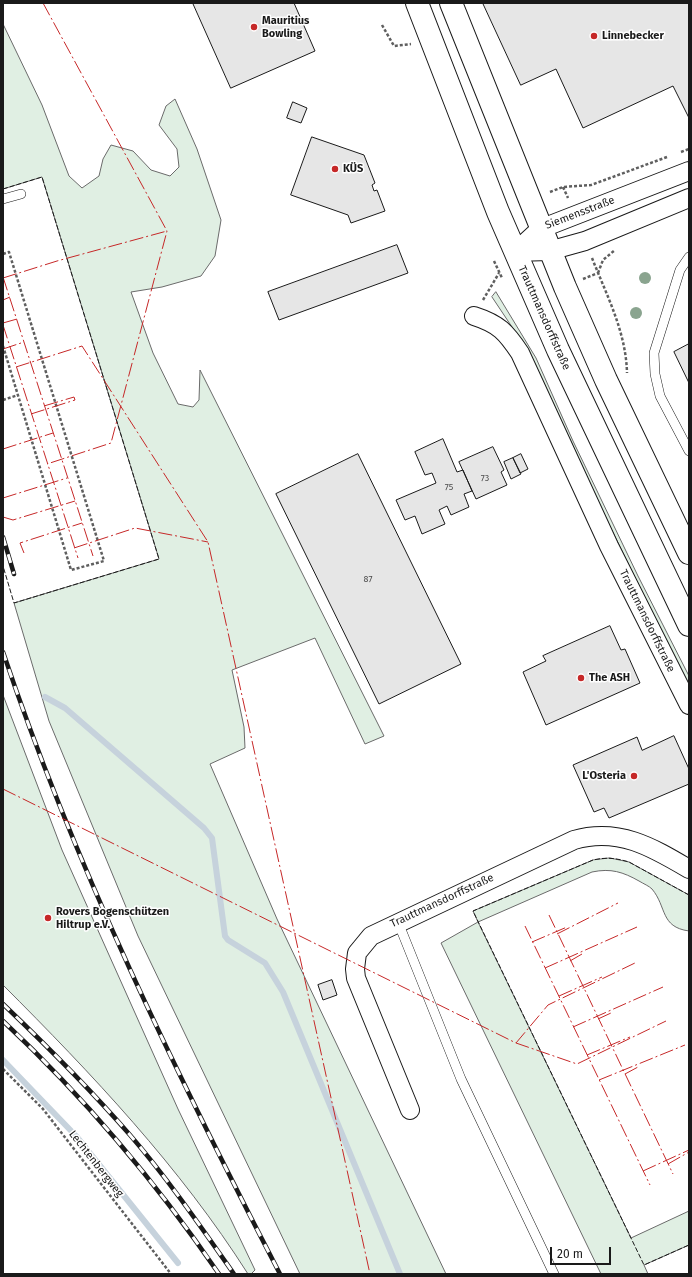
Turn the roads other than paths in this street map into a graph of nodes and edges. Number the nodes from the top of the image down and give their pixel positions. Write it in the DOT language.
graph roads {
  1 [pos="417,3"];
  2 [pos="451,3"];
  3 [pos="689,171"];
  4 [pos="21,194"];
  5 [pos="689,198"];
  6 [pos="3,199"];
  7 [pos="540,228"];
  8 [pos="549,251"];
  9 [pos="515,252"];
  10 [pos="689,257"];
  11 [pos="474,316"];
  12 [pos="689,451"];
  13 [pos="689,553"];
  14 [pos="689,625"];
  15 [pos="689,705"];
  16 [pos="689,869"];
  17 [pos="398,922"];
  18 [pos="410,1110"];
  19 [pos="554,1274"];
  1 -- 9 [label="main road, Trauttmansdorffstraße"];
  2 -- 7 [label="main road"];
  3 -- 7 [label="street, Siemensstraße"];
  4 -- 6 [label="lane"];
  5 -- 8 [label="street"];
  7 -- 8 [label="main road"];
  7 -- 9 [label="street, Siemensstraße"];
  8 -- 9 [label="street"];
  8 -- 13 [label="main road"];
  9 -- 14 [label="main road, Trauttmansdorffstraße"];
  10 -- 12 [label="lane"];
  11 -- 15 [label="street, Trauttmansdorffstraße"];
  16 -- 17 [label="street, Trauttmansdorffstraße"];
  17 -- 18 [label="street, Trauttmansdorffstraße"];
  17 -- 19 [label="lane"];
}
